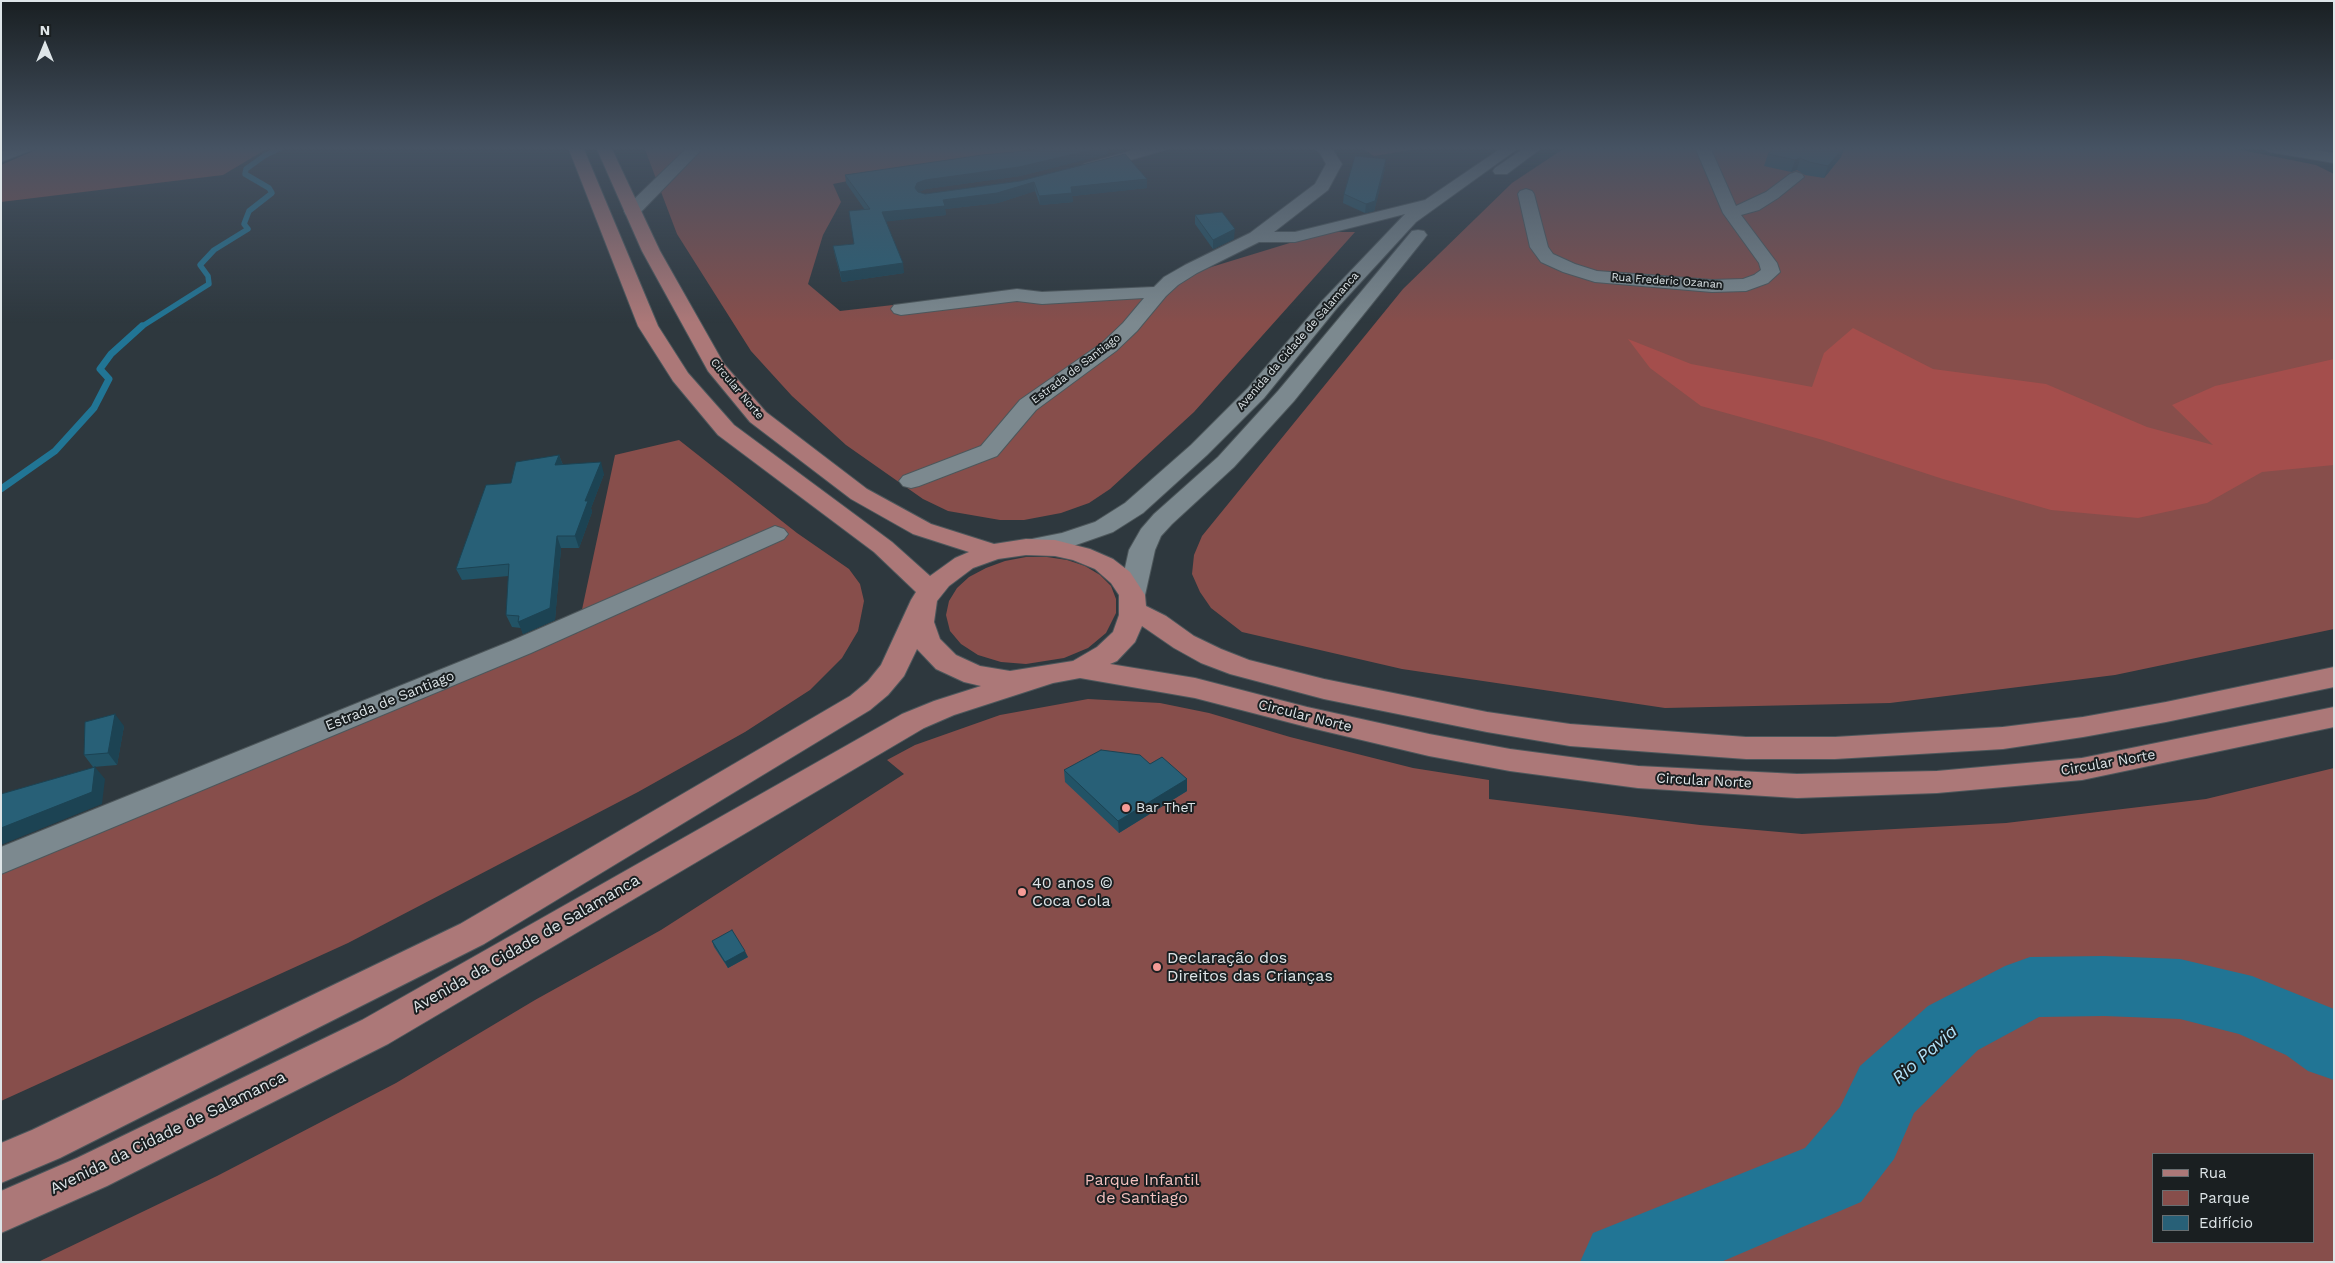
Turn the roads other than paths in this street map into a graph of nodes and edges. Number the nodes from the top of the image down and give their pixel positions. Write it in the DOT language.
graph roads {
  1 [pos="599,206"];
  2 [pos="630,206"];
  3 [pos="637,206"];
  4 [pos="1297,206"];
  5 [pos="1415,206"];
  6 [pos="1426,206"];
  7 [pos="1452,206"];
  8 [pos="1529,206"];
  9 [pos="1728,206"];
  10 [pos="1753,206"];
  11 [pos="632,211"];
  12 [pos="1730,212"];
  13 [pos="1352,223"];
  14 [pos="1394,233"];
  15 [pos="1256,237"];
  16 [pos="1159,292"];
  17 [pos="901,309"];
  18 [pos="911,481"];
  19 [pos="775,534"];
  20 [pos="1026,547"];
  21 [pos="993,552"];
  22 [pos="928,595"];
  23 [pos="1132,602"];
  24 [pos="1064,672"];
  25 [pos="2334,677"];
  26 [pos="2334,717"];
  27 [pos="1,861"];
  28 [pos="1,1163"];
  29 [pos="1,1212"];
  1 -- 22 [label="main road"];
  2 -- 11 [label="main road, Circular Norte"];
  3 -- 11 [label="street"];
  4 -- 15 [label="street"];
  5 -- 13 [label="street, Estrada de Santiago"];
  6 -- 14 [label="street, Avenida da Cidade de Salamanca"];
  7 -- 23 [label="street, Avenida da Cidade de Salamanca"];
  8 -- 12 [label="street, Rua Frederic Ozanan"];
  9 -- 12 [label="street, Rua Frederic Ozanan"];
  10 -- 12 [label="street"];
  11 -- 21 [label="main road, Circular Norte"];
  13 -- 14 [label="street"];
  13 -- 15 [label="street, Estrada de Santiago"];
  14 -- 20 [label="street, Avenida da Cidade de Salamanca"];
  15 -- 16 [label="street, Estrada de Santiago"];
  16 -- 17 [label="street"];
  16 -- 18 [label="street, Estrada de Santiago"];
  19 -- 27 [label="street, Estrada de Santiago"];
  20 -- 21 [label="main road"];
  20 -- 23 [label="main road"];
  21 -- 22 [label="main road"];
  22 -- 24 [label="main road"];
  22 -- 28 [label="main road"];
  23 -- 24 [label="main road"];
  23 -- 25 [label="main road"];
  24 -- 26 [label="main road, Circular Norte"];
  24 -- 29 [label="main road, Avenida da Cidade de Salamanca"];
}
